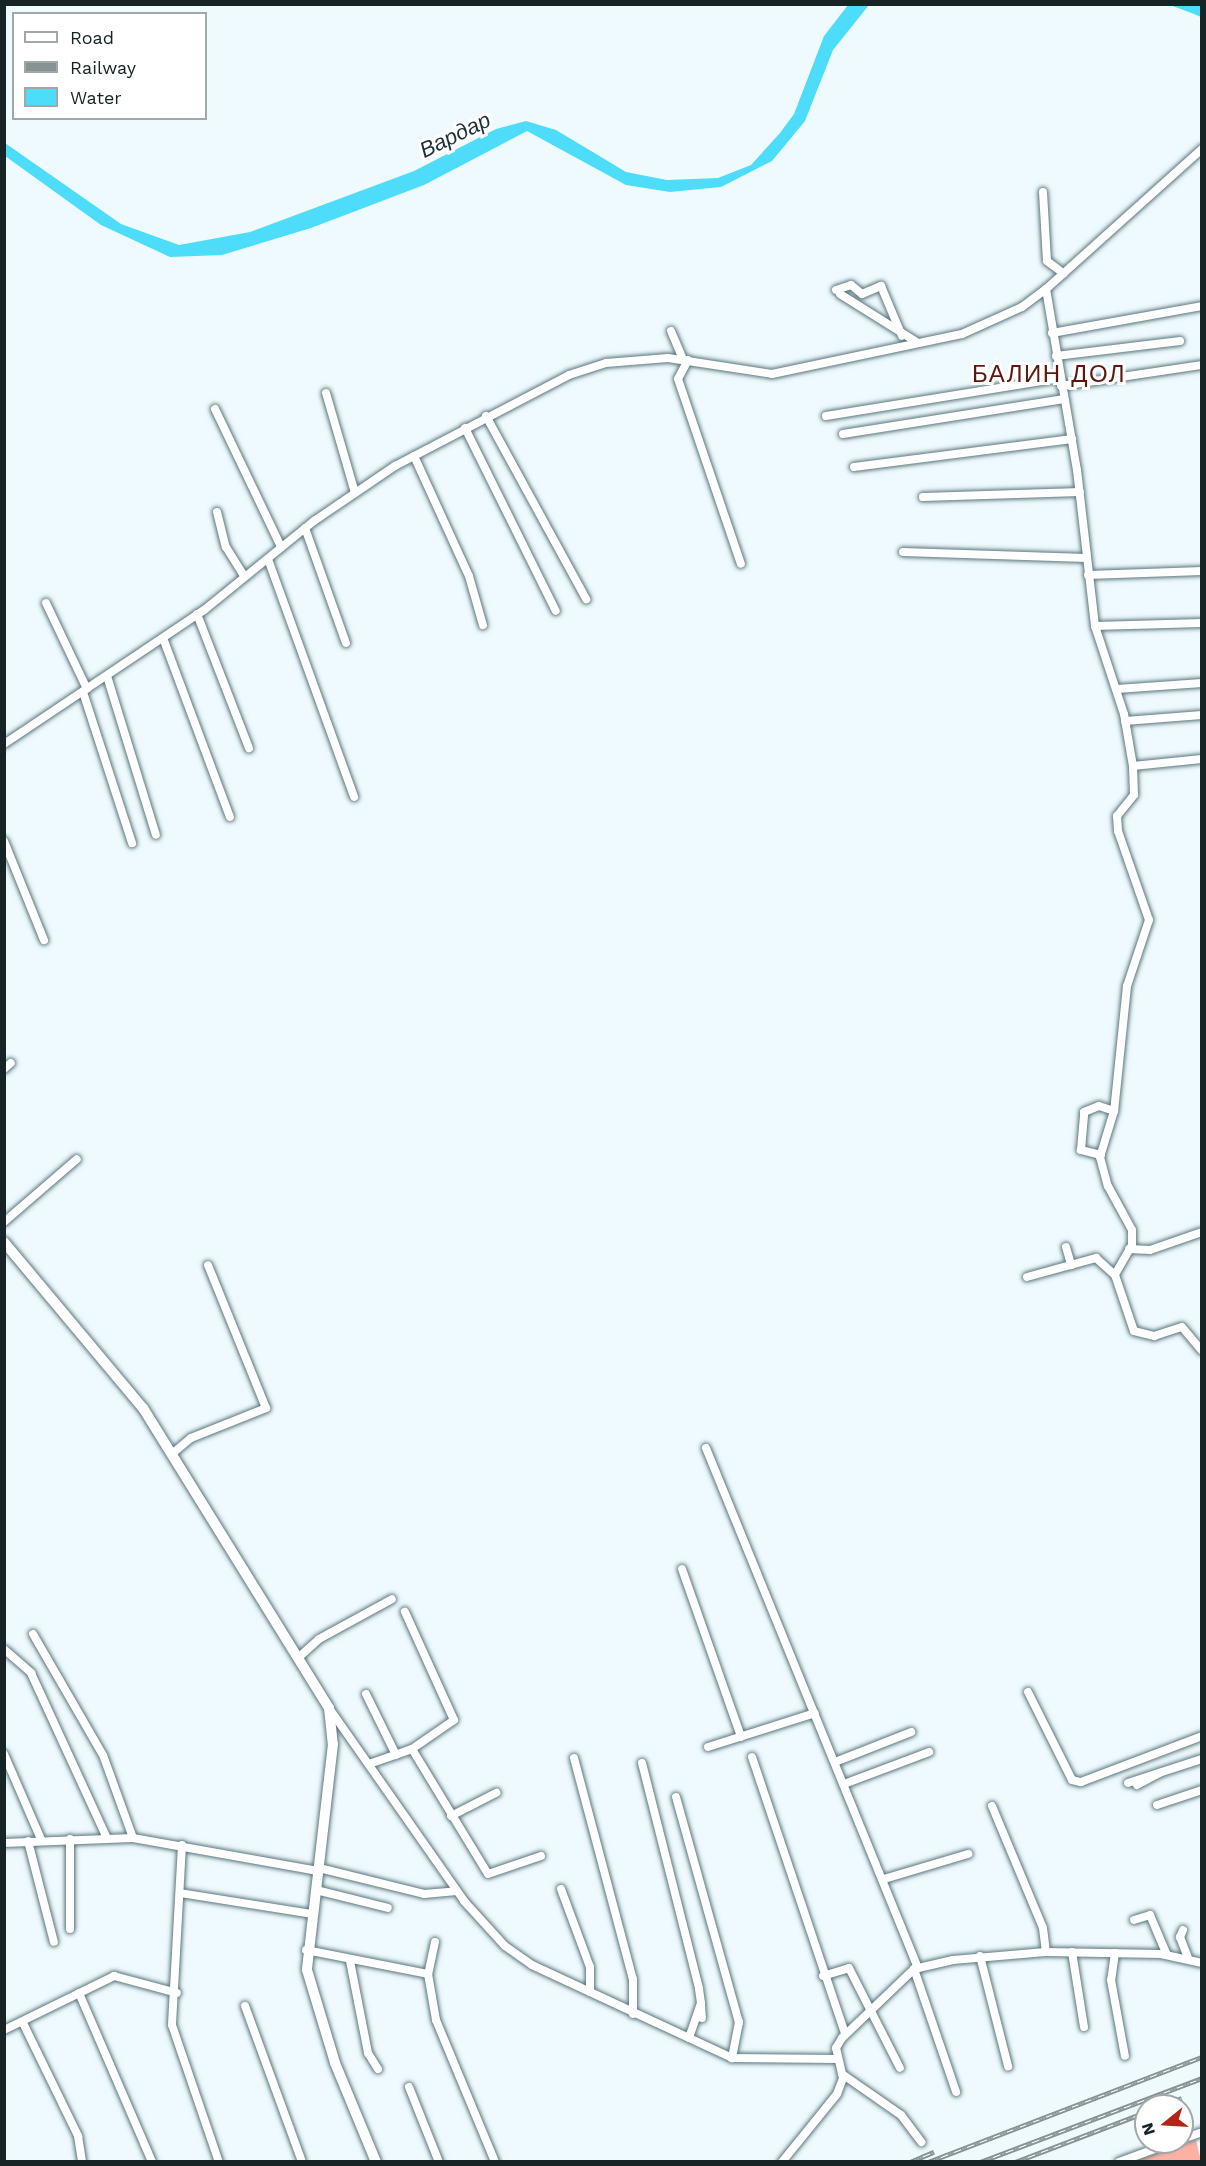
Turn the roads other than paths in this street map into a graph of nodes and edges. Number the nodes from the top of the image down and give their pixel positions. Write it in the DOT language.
graph roads {
  1 [pos="1202,149"];
  2 [pos="1043,192"];
  3 [pos="1064,274"];
  4 [pos="1046,289"];
  5 [pos="1202,306"];
  6 [pos="672,331"];
  7 [pos="1052,333"];
  8 [pos="902,336"];
  9 [pos="1180,341"];
  10 [pos="922,343"];
  11 [pos="1056,356"];
  12 [pos="686,360"];
  13 [pos="1202,365"];
  14 [pos="1060,382"];
  15 [pos="326,393"];
  16 [pos="1064,399"];
  17 [pos="215,409"];
  18 [pos="486,416"];
  19 [pos="826,416"];
  20 [pos="465,428"];
  21 [pos="843,434"];
  22 [pos="1072,438"];
  23 [pos="414,456"];
  24 [pos="854,467"];
  25 [pos="1080,492"];
  26 [pos="355,493"];
  27 [pos="923,497"];
  28 [pos="217,512"];
  29 [pos="305,528"];
  30 [pos="280,548"];
  31 [pos="903,552"];
  32 [pos="1086,558"];
  33 [pos="268,559"];
  34 [pos="741,564"];
  35 [pos="1202,571"];
  36 [pos="1088,575"];
  37 [pos="244,576"];
  38 [pos="586,599"];
  39 [pos="46,603"];
  40 [pos="556,611"];
  41 [pos="197,614"];
  42 [pos="1202,623"];
  43 [pos="483,625"];
  44 [pos="1095,626"];
  45 [pos="163,638"];
  46 [pos="346,643"];
  47 [pos="107,676"];
  48 [pos="1202,683"];
  49 [pos="1117,689"];
  50 [pos="85,690"];
  51 [pos="1202,715"];
  52 [pos="1125,721"];
  53 [pos="4,744"];
  54 [pos="249,748"];
  55 [pos="1202,759"];
  56 [pos="1133,765"];
  57 [pos="354,797"];
  58 [pos="230,818"];
  59 [pos="156,835"];
  60 [pos="4,841"];
  61 [pos="132,843"];
  62 [pos="44,940"];
  63 [pos="1114,1111"];
  64 [pos="1101,1155"];
  65 [pos="76,1159"];
  66 [pos="4,1222"];
  67 [pos="1202,1232"];
  68 [pos="4,1242"];
  69 [pos="1066,1247"];
  70 [pos="1129,1249"];
  71 [pos="208,1265"];
  72 [pos="1071,1265"];
  73 [pos="1115,1275"];
  74 [pos="1027,1277"];
  75 [pos="1202,1351"];
  76 [pos="706,1448"];
  77 [pos="173,1453"];
  78 [pos="682,1569"];
  79 [pos="392,1599"];
  80 [pos="405,1612"];
  81 [pos="33,1634"];
  82 [pos="5,1650"];
  83 [pos="298,1658"];
  84 [pos="1028,1692"];
  85 [pos="366,1694"];
  86 [pos="329,1708"];
  87 [pos="815,1713"];
  88 [pos="911,1732"];
  89 [pos="1202,1736"];
  90 [pos="741,1737"];
  91 [pos="708,1747"];
  92 [pos="412,1749"];
  93 [pos="929,1752"];
  94 [pos="4,1754"];
  95 [pos="396,1755"];
  96 [pos="752,1757"];
  97 [pos="574,1758"];
  98 [pos="1202,1759"];
  99 [pos="835,1762"];
  100 [pos="642,1763"];
  101 [pos="369,1764"];
  102 [pos="1160,1773"];
  103 [pos="1128,1783"];
  104 [pos="844,1784"];
  105 [pos="1137,1785"];
  106 [pos="1202,1790"];
  107 [pos="496,1793"];
  108 [pos="676,1797"];
  109 [pos="1157,1805"];
  110 [pos="992,1806"];
  111 [pos="451,1816"];
  112 [pos="107,1838"];
  113 [pos="133,1838"];
  114 [pos="40,1839"];
  115 [pos="70,1839"];
  116 [pos="28,1841"];
  117 [pos="4,1843"];
  118 [pos="182,1845"];
  119 [pos="968,1854"];
  120 [pos="541,1856"];
  121 [pos="319,1870"];
  122 [pos="884,1879"];
  123 [pos="561,1889"];
  124 [pos="316,1890"];
  125 [pos="457,1891"];
  126 [pos="180,1893"];
  127 [pos="388,1908"];
  128 [pos="312,1914"];
  129 [pos="1134,1920"];
  130 [pos="70,1929"];
  131 [pos="1183,1930"];
  132 [pos="54,1942"];
  133 [pos="435,1942"];
  134 [pos="306,1950"];
  135 [pos="1046,1952"];
  136 [pos="1072,1952"];
  137 [pos="1115,1953"];
  138 [pos="1167,1955"];
  139 [pos="980,1956"];
  140 [pos="1188,1958"];
  141 [pos="350,1961"];
  142 [pos="1202,1963"];
  143 [pos="916,1968"];
  144 [pos="428,1974"];
  145 [pos="823,1976"];
  146 [pos="590,1992"];
  147 [pos="79,1993"];
  148 [pos="177,1993"];
  149 [pos="701,2003"];
  150 [pos="245,2006"];
  151 [pos="868,2012"];
  152 [pos="633,2014"];
  153 [pos="702,2018"];
  154 [pos="23,2024"];
  155 [pos="1084,2027"];
  156 [pos="4,2030"];
  157 [pos="845,2034"];
  158 [pos="689,2038"];
  159 [pos="1125,2056"];
  160 [pos="732,2058"];
  161 [pos="838,2059"];
  162 [pos="1008,2066"];
  163 [pos="900,2067"];
  164 [pos="378,2069"];
  165 [pos="842,2074"];
  166 [pos="408,2087"];
  167 [pos="956,2092"];
  168 [pos="921,2142"];
  169 [pos="1141,2154"];
  170 [pos="82,2162"];
  171 [pos="152,2162"];
  172 [pos="219,2162"];
  173 [pos="302,2162"];
  174 [pos="376,2162"];
  175 [pos="439,2162"];
  176 [pos="495,2162"];
  177 [pos="782,2162"];
  178 [pos="1119,2162"];
  1 -- 3 [label="street"];
  2 -- 3 [label="street"];
  3 -- 4 [label="street"];
  4 -- 7 [label="street"];
  4 -- 10 [label="street"];
  5 -- 7 [label="street"];
  6 -- 12 [label="street"];
  7 -- 11 [label="street"];
  8 -- 8 [label="street"];
  8 -- 10 [label="street"];
  9 -- 11 [label="street"];
  10 -- 12 [label="street"];
  11 -- 14 [label="street"];
  12 -- 18 [label="street"];
  12 -- 34 [label="street"];
  13 -- 14 [label="street"];
  14 -- 16 [label="street"];
  14 -- 19 [label="street"];
  15 -- 26 [label="street"];
  16 -- 21 [label="street"];
  16 -- 22 [label="street"];
  17 -- 30 [label="street"];
  18 -- 20 [label="street"];
  18 -- 38 [label="street"];
  20 -- 23 [label="street"];
  20 -- 40 [label="street"];
  22 -- 24 [label="street"];
  22 -- 25 [label="street"];
  23 -- 26 [label="street"];
  23 -- 43 [label="street"];
  25 -- 27 [label="street"];
  25 -- 32 [label="street"];
  26 -- 29 [label="street"];
  28 -- 37 [label="street"];
  29 -- 30 [label="street"];
  29 -- 46 [label="street"];
  30 -- 33 [label="street"];
  31 -- 32 [label="street"];
  32 -- 36 [label="street"];
  33 -- 37 [label="street"];
  33 -- 57 [label="street"];
  35 -- 36 [label="street"];
  36 -- 44 [label="street"];
  37 -- 41 [label="street"];
  39 -- 50 [label="street"];
  41 -- 45 [label="street"];
  41 -- 54 [label="street"];
  42 -- 44 [label="street"];
  44 -- 49 [label="street"];
  45 -- 47 [label="street"];
  45 -- 58 [label="street"];
  47 -- 50 [label="street"];
  47 -- 59 [label="street"];
  48 -- 49 [label="street"];
  49 -- 52 [label="street"];
  50 -- 53 [label="street"];
  50 -- 61 [label="street"];
  51 -- 52 [label="street"];
  52 -- 56 [label="street"];
  55 -- 56 [label="street"];
  56 -- 63 [label="street"];
  60 -- 62 [label="street"];
  63 -- 64 [label="street"];
  63 -- 64 [label="street"];
  64 -- 70 [label="street"];
  65 -- 66 [label="street"];
  67 -- 70 [label="street"];
  68 -- 77 [label="main road"];
  69 -- 72 [label="street"];
  70 -- 73 [label="street"];
  71 -- 77 [label="street"];
  72 -- 73 [label="street"];
  72 -- 74 [label="street"];
  73 -- 75 [label="street"];
  76 -- 87 [label="street"];
  77 -- 83 [label="main road"];
  78 -- 90 [label="street"];
  79 -- 83 [label="street"];
  80 -- 92 [label="street"];
  81 -- 113 [label="street"];
  82 -- 112 [label="street"];
  83 -- 86 [label="main road"];
  84 -- 89 [label="street"];
  85 -- 95 [label="street"];
  86 -- 101 [label="street"];
  86 -- 121 [label="main road"];
  87 -- 90 [label="street"];
  87 -- 99 [label="street"];
  88 -- 99 [label="street"];
  90 -- 91 [label="street"];
  92 -- 95 [label="street"];
  92 -- 111 [label="street"];
  93 -- 104 [label="street"];
  94 -- 114 [label="street"];
  95 -- 101 [label="street"];
  96 -- 145 [label="street"];
  97 -- 152 [label="street"];
  98 -- 102 [label="street"];
  99 -- 104 [label="street"];
  100 -- 149 [label="street"];
  101 -- 125 [label="street"];
  102 -- 103 [label="street"];
  102 -- 105 [label="street"];
  104 -- 122 [label="street"];
  106 -- 109 [label="street"];
  107 -- 111 [label="street"];
  108 -- 160 [label="street"];
  110 -- 135 [label="street"];
  111 -- 120 [label="street"];
  112 -- 113 [label="street"];
  112 -- 115 [label="street"];
  113 -- 118 [label="street"];
  114 -- 115 [label="street"];
  114 -- 116 [label="street"];
  115 -- 130 [label="street"];
  116 -- 117 [label="street"];
  116 -- 132 [label="street"];
  118 -- 121 [label="street"];
  118 -- 126 [label="street"];
  119 -- 122 [label="street"];
  121 -- 124 [label="main road"];
  121 -- 125 [label="street"];
  122 -- 143 [label="street"];
  123 -- 146 [label="street"];
  124 -- 127 [label="street"];
  124 -- 128 [label="main road"];
  125 -- 146 [label="street"];
  126 -- 128 [label="street"];
  126 -- 148 [label="street"];
  128 -- 134 [label="main road"];
  129 -- 138 [label="street"];
  131 -- 140 [label="street"];
  133 -- 144 [label="street"];
  134 -- 141 [label="street"];
  134 -- 174 [label="main road"];
  135 -- 136 [label="street"];
  135 -- 139 [label="street"];
  136 -- 137 [label="street"];
  136 -- 155 [label="street"];
  137 -- 138 [label="street"];
  137 -- 159 [label="street"];
  138 -- 140 [label="street"];
  139 -- 143 [label="street"];
  139 -- 162 [label="street"];
  140 -- 142 [label="street"];
  141 -- 144 [label="street"];
  141 -- 164 [label="street"];
  143 -- 151 [label="street"];
  143 -- 167 [label="street"];
  144 -- 176 [label="street"];
  145 -- 151 [label="street"];
  145 -- 157 [label="street"];
  146 -- 152 [label="street"];
  147 -- 148 [label="street"];
  147 -- 154 [label="street"];
  147 -- 171 [label="street"];
  148 -- 172 [label="street"];
  149 -- 153 [label="street"];
  149 -- 158 [label="street"];
  150 -- 173 [label="street"];
  151 -- 157 [label="street"];
  151 -- 163 [label="street"];
  152 -- 158 [label="street"];
  154 -- 156 [label="street"];
  154 -- 170 [label="street"];
  157 -- 161 [label="street"];
  158 -- 160 [label="street"];
  160 -- 161 [label="street"];
  161 -- 165 [label="street"];
  165 -- 168 [label="street"];
  165 -- 177 [label="street"];
  166 -- 175 [label="street"];
  169 -- 178 [label="street"];
}
